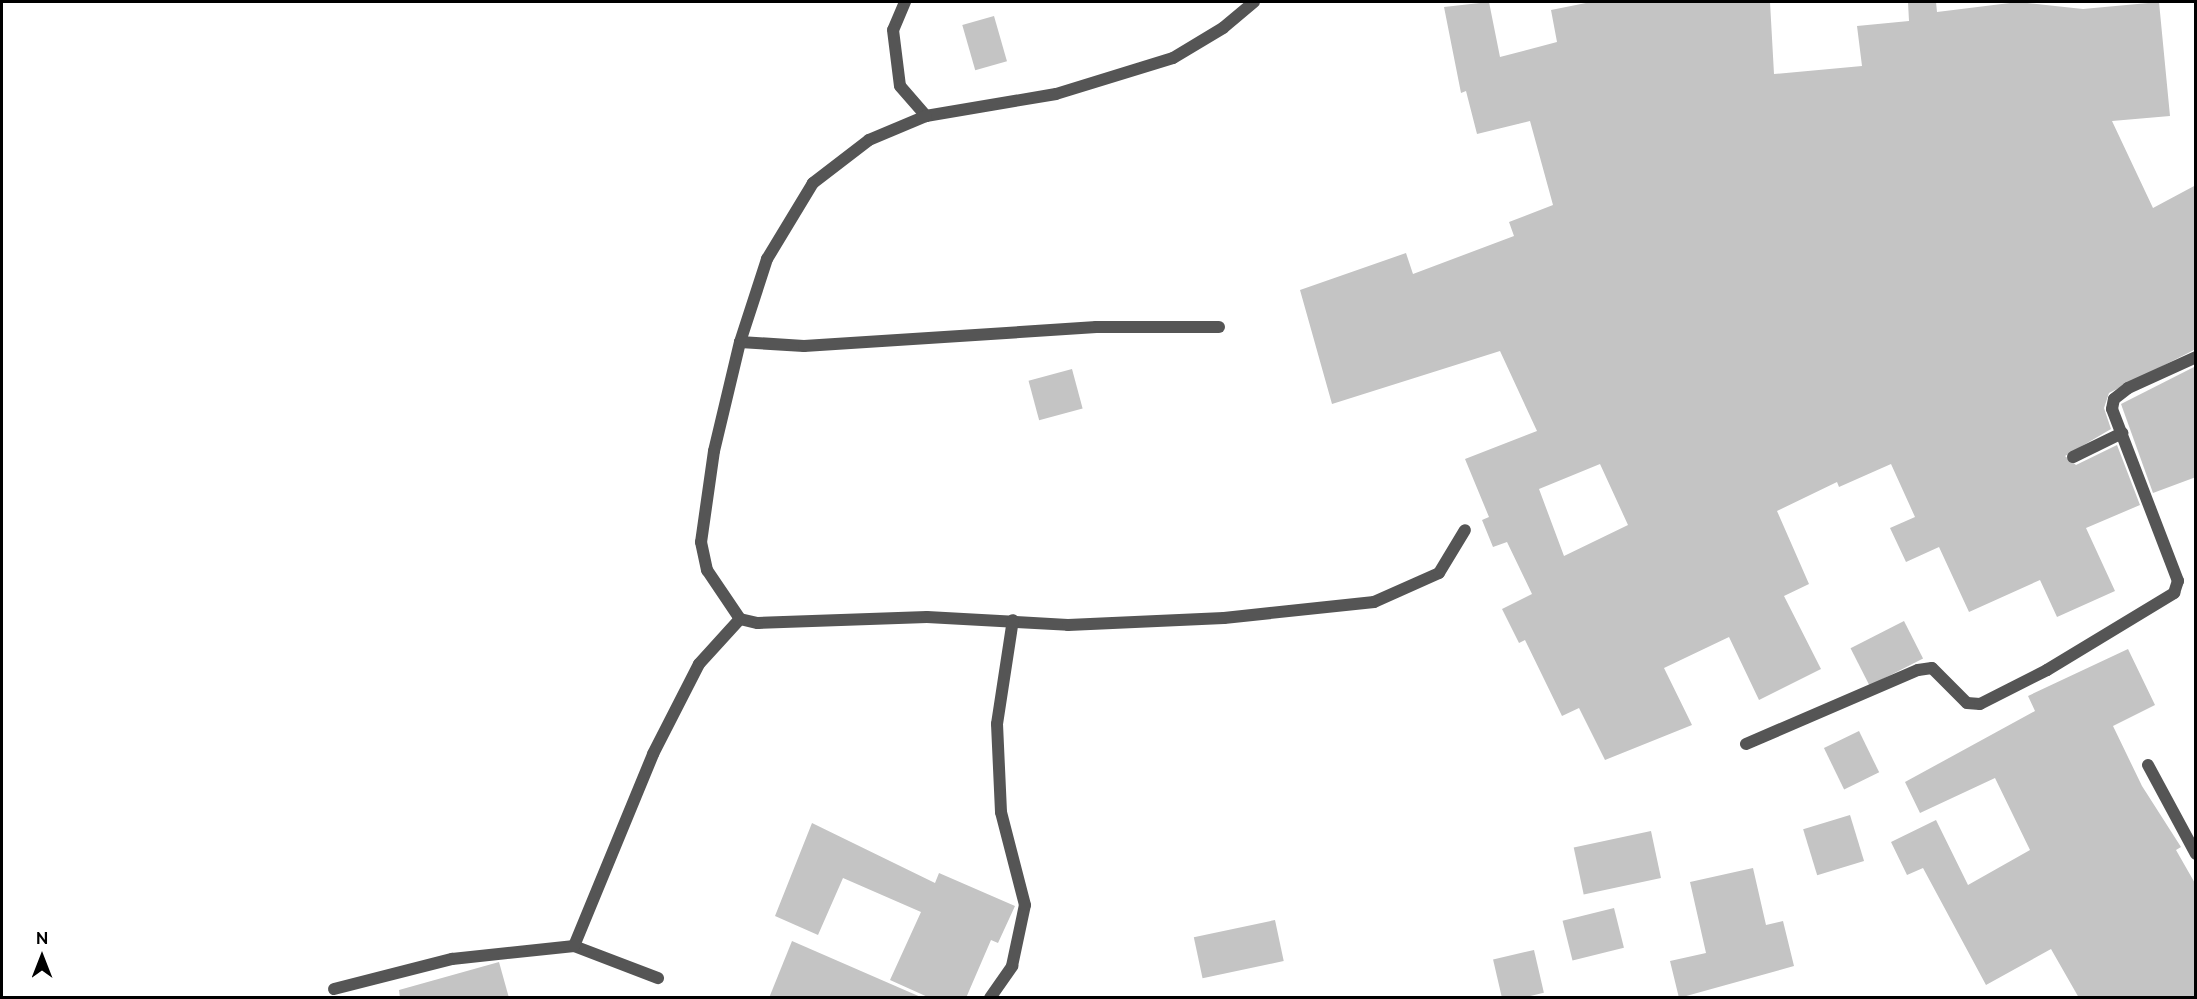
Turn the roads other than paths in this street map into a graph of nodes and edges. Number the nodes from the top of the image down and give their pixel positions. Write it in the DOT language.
graph roads {
  1 [pos="905,2"];
  2 [pos="1254,2"];
  3 [pos="926,116"];
  4 [pos="1219,327"];
  5 [pos="740,342"];
  6 [pos="2196,357"];
  7 [pos="2122,433"];
  8 [pos="2073,458"];
  9 [pos="1465,530"];
  10 [pos="740,619"];
  11 [pos="1013,620"];
  12 [pos="1746,744"];
  13 [pos="2148,765"];
  14 [pos="2196,854"];
  15 [pos="574,946"];
  16 [pos="658,978"];
  17 [pos="334,989"];
  18 [pos="990,998"];
  1 -- 3 [label="street"];
  2 -- 3 [label="street"];
  3 -- 5 [label="street"];
  4 -- 5 [label="street"];
  5 -- 10 [label="street"];
  6 -- 7 [label="street"];
  7 -- 8 [label="street"];
  7 -- 12 [label="street"];
  9 -- 11 [label="street"];
  10 -- 11 [label="street"];
  10 -- 15 [label="street"];
  11 -- 18 [label="street"];
  13 -- 14 [label="street"];
  15 -- 16 [label="street"];
  15 -- 17 [label="street"];
}
